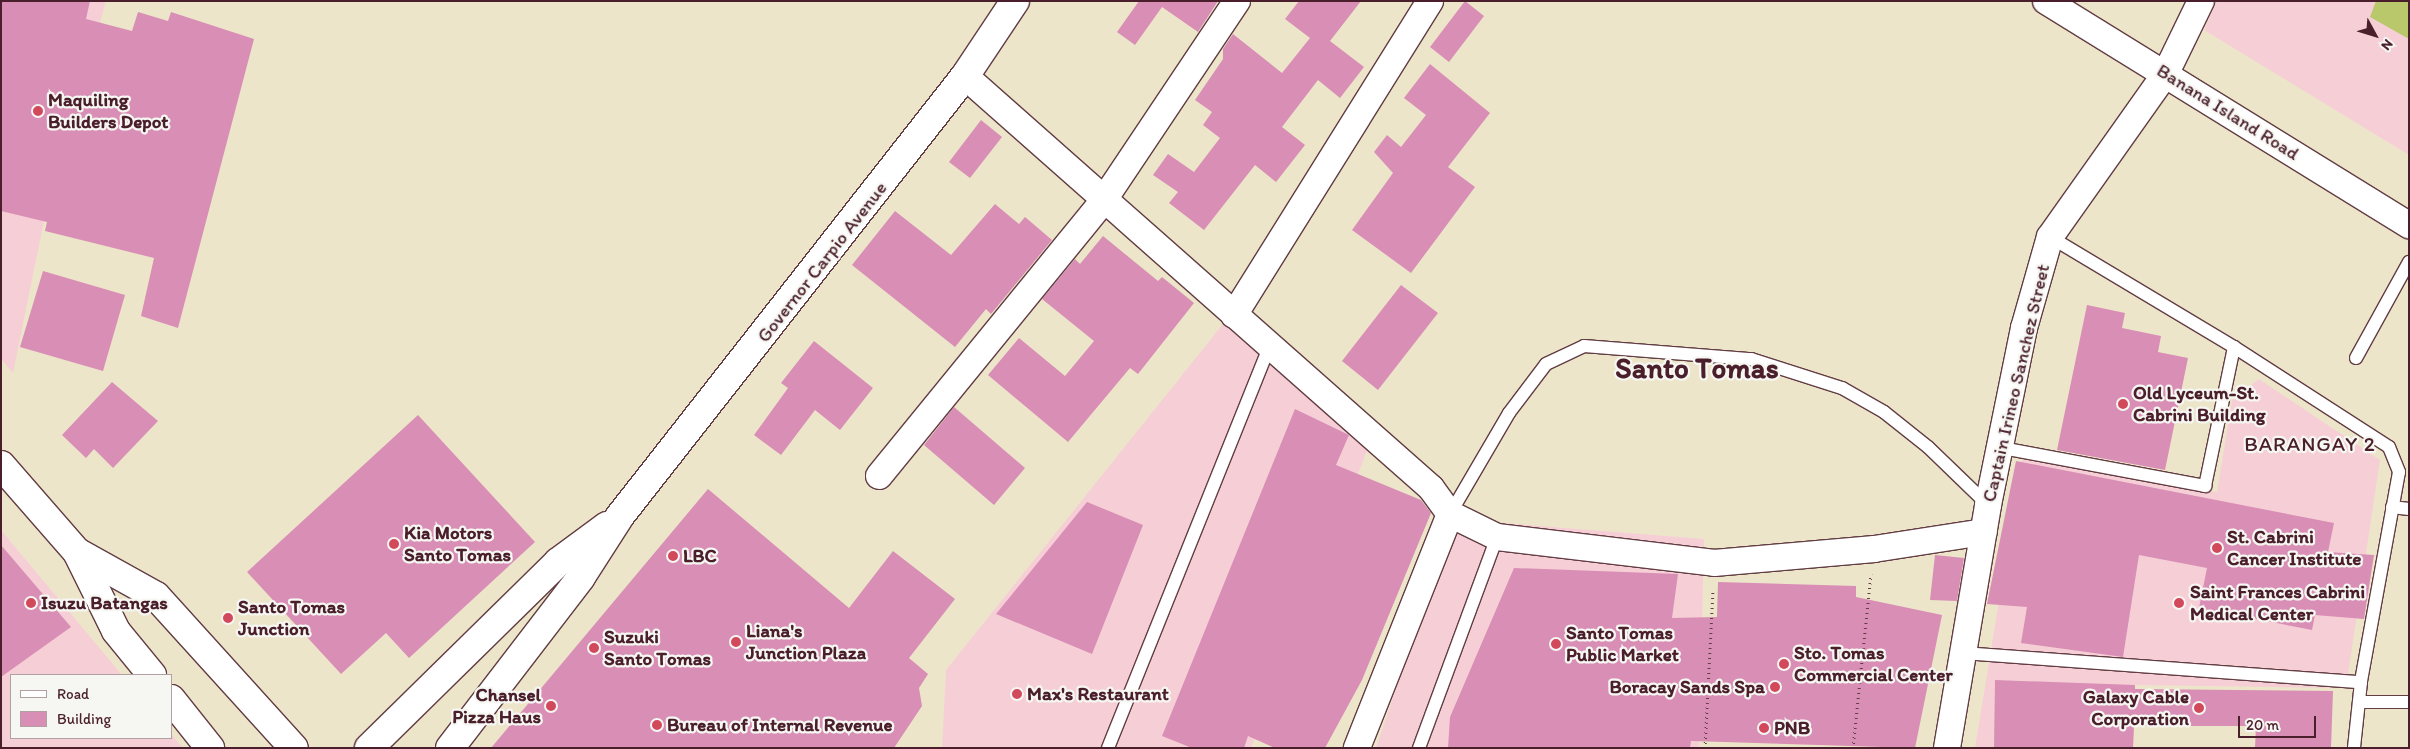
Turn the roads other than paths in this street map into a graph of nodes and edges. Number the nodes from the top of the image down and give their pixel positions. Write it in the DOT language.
graph roads {
  1 [pos="1015,1"];
  2 [pos="1237,1"];
  3 [pos="1430,1"];
  4 [pos="2046,1"];
  5 [pos="2202,1"];
  6 [pos="2166,72"];
  7 [pos="965,76"];
  8 [pos="1103,201"];
  9 [pos="2409,226"];
  10 [pos="2050,237"];
  11 [pos="2409,262"];
  12 [pos="1234,315"];
  13 [pos="1270,345"];
  14 [pos="2234,347"];
  15 [pos="2356,358"];
  16 [pos="2002,448"];
  17 [pos="5,475"];
  18 [pos="879,476"];
  19 [pos="1988,505"];
  20 [pos="2392,507"];
  21 [pos="2409,509"];
  22 [pos="1450,514"];
  23 [pos="620,516"];
  24 [pos="1984,532"];
  25 [pos="1497,537"];
  26 [pos="76,552"];
  27 [pos="1962,654"];
  28 [pos="151,674"];
  29 [pos="2361,682"];
  30 [pos="172,700"];
  31 [pos="2359,702"];
  32 [pos="2409,702"];
  33 [pos="210,748"];
  34 [pos="294,748"];
  35 [pos="369,748"];
  36 [pos="450,748"];
  37 [pos="1108,748"];
  38 [pos="1357,748"];
  39 [pos="1419,748"];
  40 [pos="1947,748"];
  41 [pos="2354,748"];
  1 -- 7 [label="main road, Governor Carpio Avenue"];
  2 -- 8 [label="street"];
  3 -- 12 [label="street"];
  4 -- 6 [label="street, Banana Island Road"];
  5 -- 6 [label="street, Captain Irineo Sanchez Street"];
  6 -- 9 [label="street, Banana Island Road"];
  6 -- 10 [label="street, Captain Irineo Sanchez Street"];
  7 -- 8 [label="street"];
  7 -- 23 [label="main road, Governor Carpio Avenue"];
  8 -- 12 [label="street"];
  8 -- 18 [label="street"];
  10 -- 14 [label="lane"];
  10 -- 16 [label="street, Captain Irineo Sanchez Street"];
  11 -- 15 [label="lane"];
  12 -- 13 [label="street"];
  13 -- 22 [label="street"];
  13 -- 37 [label="lane"];
  14 -- 16 [label="lane"];
  14 -- 20 [label="lane"];
  16 -- 19 [label="street, Captain Irineo Sanchez Street"];
  17 -- 26 [label="main road"];
  19 -- 22 [label="lane"];
  19 -- 24 [label="street, Captain Irineo Sanchez Street"];
  20 -- 21 [label="lane"];
  20 -- 29 [label="lane"];
  22 -- 25 [label="street"];
  22 -- 38 [label="street"];
  23 -- 35 [label="main road, Governor Carpio Avenue"];
  23 -- 36 [label="main road, Governor Carpio Avenue"];
  24 -- 25 [label="street"];
  24 -- 27 [label="street, Captain Irineo Sanchez Street"];
  25 -- 39 [label="lane"];
  26 -- 28 [label="main road"];
  26 -- 34 [label="main road"];
  27 -- 29 [label="lane"];
  27 -- 40 [label="street, Captain Irineo Sanchez Street"];
  29 -- 31 [label="lane"];
  30 -- 33 [label="main road"];
  31 -- 32 [label="lane"];
  31 -- 41 [label="lane"];
}
